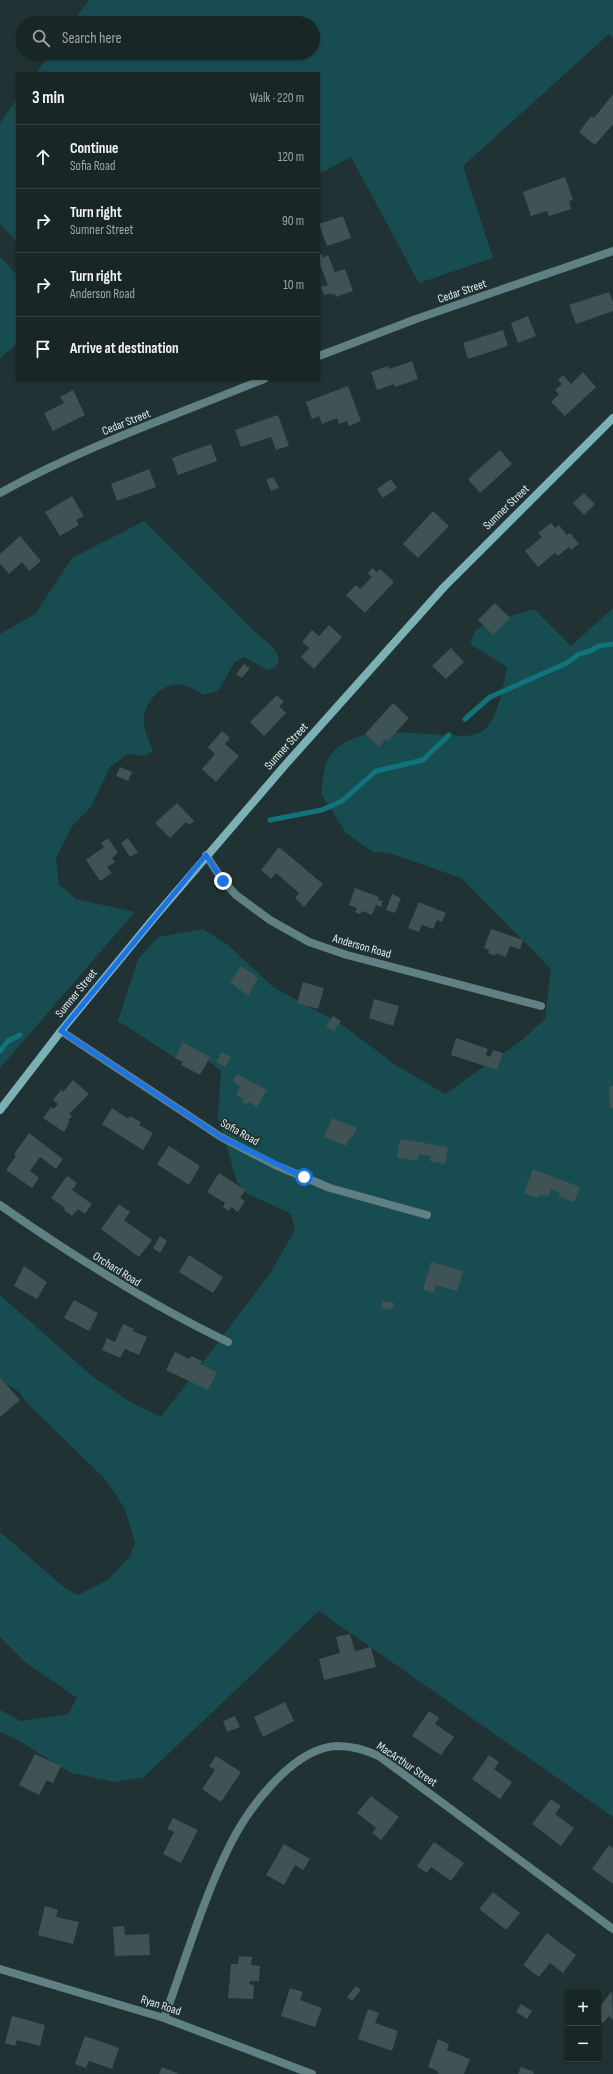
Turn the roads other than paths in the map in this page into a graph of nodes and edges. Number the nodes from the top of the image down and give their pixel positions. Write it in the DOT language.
graph roads {
  1 [pos="613,251"];
  2 [pos="320,356"];
  3 [pos="262,380"];
  4 [pos="613,418"];
  5 [pos="0,493"];
  6 [pos="206,855"];
  7 [pos="541,1006"];
  8 [pos="61,1031"];
  9 [pos="0,1110"];
  10 [pos="0,1205"];
  11 [pos="427,1215"];
  12 [pos="228,1342"];
  13 [pos="613,1930"];
  14 [pos="0,1969"];
  15 [pos="164,2018"];
  16 [pos="312,2074"];
  1 -- 2 [label="street, Cedar Street"];
  3 -- 5 [label="street, Cedar Street"];
  4 -- 6 [label="main road, Sumner Street"];
  6 -- 7 [label="street, Anderson Road"];
  6 -- 8 [label="main road, Sumner Street"];
  8 -- 9 [label="main road, Sumner Street"];
  8 -- 11 [label="street, Sofia Road"];
  10 -- 12 [label="street, Orchard Road"];
  13 -- 15 [label="street, MacArthur Street"];
  14 -- 15 [label="street, Ryan Road"];
  15 -- 16 [label="street, Ryan Road"];
}
